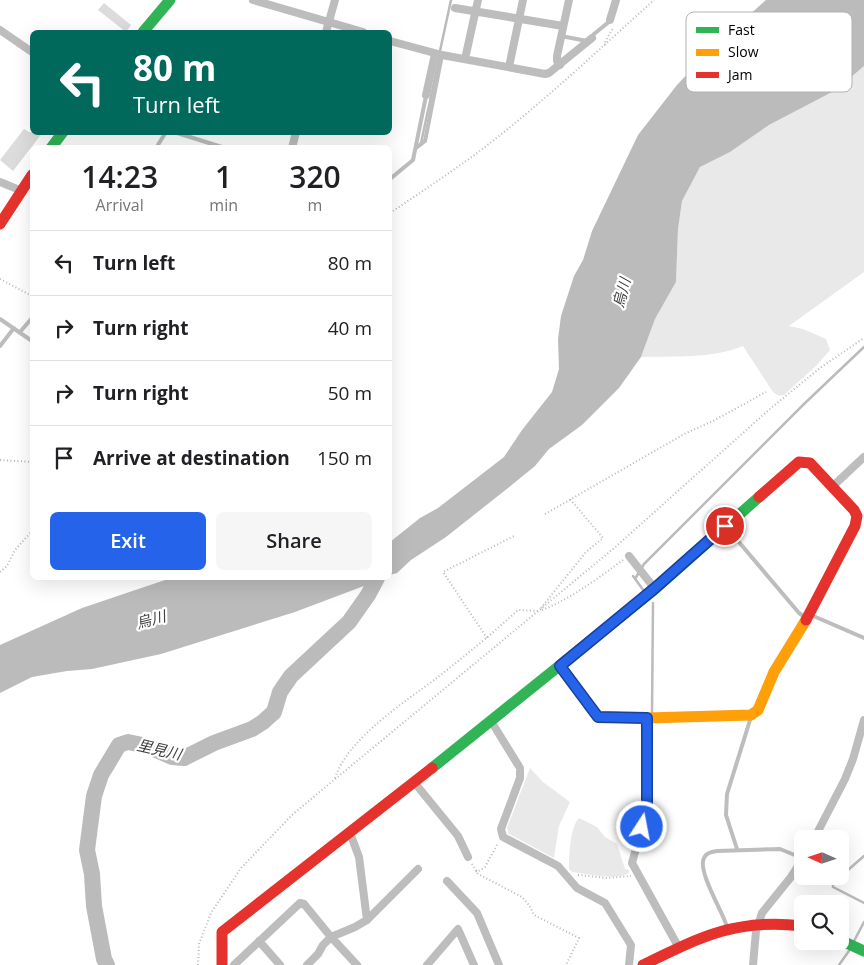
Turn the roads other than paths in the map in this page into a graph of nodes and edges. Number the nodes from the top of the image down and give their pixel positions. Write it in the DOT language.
graph roads {
  1 [pos="170,0"];
  2 [pos="253,0"];
  3 [pos="335,0"];
  4 [pos="478,0"];
  5 [pos="524,0"];
  6 [pos="569,0"];
  7 [pos="616,0"];
  8 [pos="455,8"];
  9 [pos="476,11"];
  10 [pos="520,19"];
  11 [pos="610,20"];
  12 [pos="329,22"];
  13 [pos="563,26"];
  14 [pos="0,30"];
  15 [pos="145,30"];
  16 [pos="327,30"];
  17 [pos="356,30"];
  18 [pos="561,36"];
  19 [pos="589,40"];
  20 [pos="392,42"];
  21 [pos="30,51"];
  22 [pos="439,55"];
  23 [pos="465,59"];
  24 [pos="560,65"];
  25 [pos="509,67"];
  26 [pos="426,95"];
  27 [pos="428,110"];
  28 [pos="184,135"];
  29 [pos="215,145"];
  30 [pos="416,148"];
  31 [pos="30,178"];
  32 [pos="392,179"];
  33 [pos="0,182"];
  34 [pos="22,191"];
  35 [pos="0,224"];
  36 [pos="0,319"];
  37 [pos="30,320"];
  38 [pos="14,328"];
  39 [pos="20,332"];
  40 [pos="30,340"];
  41 [pos="0,346"];
  42 [pos="864,457"];
  43 [pos="833,486"];
  44 [pos="725,526"];
  45 [pos="629,556"];
  46 [pos="655,588"];
  47 [pos="808,616"];
  48 [pos="864,638"];
  49 [pos="560,666"];
  50 [pos="751,715"];
  51 [pos="647,718"];
  52 [pos="491,720"];
  53 [pos="864,720"];
  54 [pos="862,732"];
  55 [pos="414,782"];
  56 [pos="819,830"];
  57 [pos="350,833"];
  58 [pos="737,849"];
  59 [pos="794,855"];
  60 [pos="468,857"];
  61 [pos="418,869"];
  62 [pos="794,872"];
  63 [pos="447,881"];
  64 [pos="367,920"];
  65 [pos="759,922"];
  66 [pos="794,925"];
  67 [pos="727,928"];
  68 [pos="331,937"];
  69 [pos="260,941"];
  70 [pos="849,944"];
  71 [pos="679,948"];
  72 [pos="864,951"];
  73 [pos="222,965"];
  74 [pos="234,965"];
  75 [pos="280,965"];
  76 [pos="307,965"];
  77 [pos="357,965"];
  78 [pos="427,965"];
  79 [pos="474,965"];
  80 [pos="499,965"];
  81 [pos="629,965"];
  82 [pos="643,965"];
  83 [pos="753,965"];
  1 -- 15 [label="street"];
  2 -- 12 [label="street"];
  3 -- 12 [label="street"];
  4 -- 9 [label="street"];
  5 -- 10 [label="street"];
  6 -- 13 [label="street"];
  7 -- 11 [label="street"];
  8 -- 9 [label="street"];
  9 -- 10 [label="street"];
  9 -- 23 [label="street"];
  10 -- 13 [label="street"];
  10 -- 25 [label="street"];
  11 -- 19 [label="lane"];
  12 -- 16 [label="street"];
  12 -- 17 [label="street"];
  13 -- 18 [label="street"];
  14 -- 21 [label="street"];
  18 -- 19 [label="lane"];
  18 -- 24 [label="street"];
  19 -- 24 [label="street"];
  20 -- 22 [label="street"];
  22 -- 23 [label="street"];
  22 -- 26 [label="street"];
  22 -- 27 [label="lane"];
  23 -- 25 [label="street"];
  24 -- 25 [label="street"];
  26 -- 27 [label="lane"];
  27 -- 30 [label="lane"];
  27 -- 30 [label="lane"];
  28 -- 29 [label="lane"];
  30 -- 32 [label="lane"];
  31 -- 34 [label="street"];
  33 -- 34 [label="street"];
  34 -- 35 [label="street"];
  36 -- 38 [label="lane"];
  37 -- 39 [label="lane"];
  38 -- 39 [label="lane"];
  38 -- 41 [label="lane"];
  39 -- 40 [label="lane"];
  42 -- 43 [label="street"];
  43 -- 44 [label="street"];
  43 -- 47 [label="street"];
  44 -- 46 [label="street"];
  44 -- 47 [label="lane"];
  45 -- 46 [label="street"];
  46 -- 49 [label="street"];
  47 -- 48 [label="lane"];
  47 -- 50 [label="street"];
  49 -- 51 [label="street"];
  49 -- 52 [label="street"];
  50 -- 51 [label="street"];
  50 -- 58 [label="lane"];
  51 -- 71 [label="street"];
  52 -- 55 [label="street"];
  52 -- 81 [label="street"];
  53 -- 54 [label="street"];
  54 -- 56 [label="street"];
  55 -- 57 [label="street"];
  55 -- 60 [label="street"];
  57 -- 64 [label="street"];
  57 -- 73 [label="street"];
  58 -- 59 [label="lane"];
  58 -- 67 [label="lane"];
  61 -- 64 [label="street"];
  62 -- 65 [label="street"];
  63 -- 80 [label="street"];
  64 -- 68 [label="street"];
  65 -- 66 [label="street"];
  65 -- 67 [label="street"];
  65 -- 83 [label="street"];
  67 -- 71 [label="street"];
  68 -- 69 [label="street"];
  68 -- 76 [label="street"];
  68 -- 77 [label="street"];
  69 -- 74 [label="street"];
  69 -- 75 [label="street"];
  70 -- 72 [label="street"];
  71 -- 82 [label="street"];
  78 -- 79 [label="street"];
}
